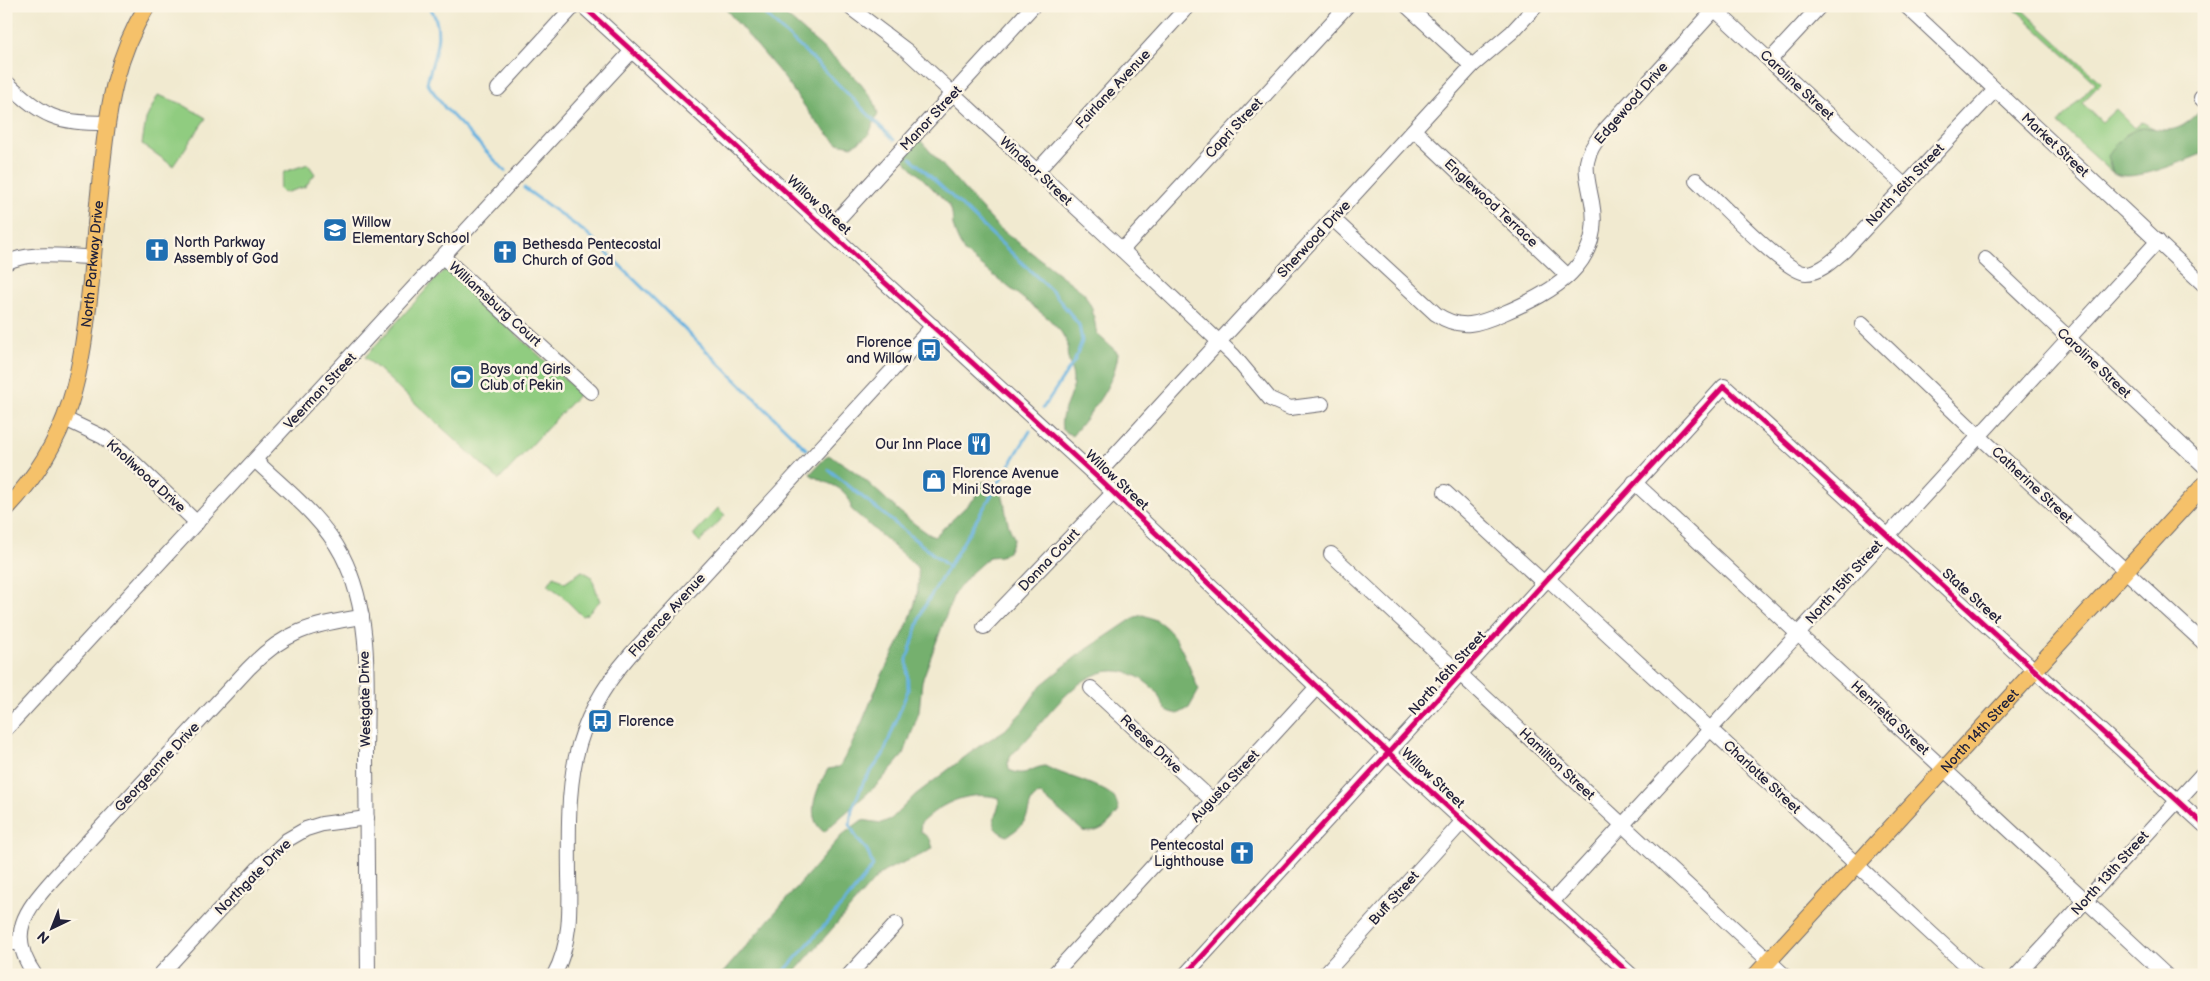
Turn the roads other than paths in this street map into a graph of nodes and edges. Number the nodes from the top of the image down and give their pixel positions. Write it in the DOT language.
graph roads {
  1 [pos="146,6"];
  2 [pos="574,6"];
  3 [pos="583,6"];
  4 [pos="848,6"];
  5 [pos="1033,6"];
  6 [pos="1188,6"];
  7 [pos="1347,6"];
  8 [pos="1407,6"];
  9 [pos="1536,6"];
  10 [pos="1820,6"];
  11 [pos="1906,6"];
  12 [pos="1713,8"];
  13 [pos="632,51"];
  14 [pos="1770,60"];
  15 [pos="1472,66"];
  16 [pos="6,82"];
  17 [pos="498,89"];
  18 [pos="1995,90"];
  19 [pos="953,94"];
  20 [pos="107,123"];
  21 [pos="1414,130"];
  22 [pos="1037,171"];
  23 [pos="1696,180"];
  24 [pos="1904,185"];
  25 [pos="1333,218"];
  26 [pos="829,229"];
  27 [pos="2158,241"];
  28 [pos="1122,250"];
  29 [pos="93,257"];
  30 [pos="443,257"];
  31 [pos="1985,258"];
  32 [pos="6,263"];
  33 [pos="1568,276"];
  34 [pos="2204,284"];
  35 [pos="1862,324"];
  36 [pos="933,326"];
  37 [pos="2068,339"];
  38 [pos="1220,342"];
  39 [pos="1724,386"];
  40 [pos="591,392"];
  41 [pos="1322,404"];
  42 [pos="65,419"];
  43 [pos="1979,436"];
  44 [pos="256,461"];
  45 [pos="2204,466"];
  46 [pos="1096,476"];
  47 [pos="1634,482"];
  48 [pos="2204,485"];
  49 [pos="1114,492"];
  50 [pos="1445,492"];
  51 [pos="6,509"];
  52 [pos="197,523"];
  53 [pos="1888,535"];
  54 [pos="1331,554"];
  55 [pos="2125,571"];
  56 [pos="1546,581"];
  57 [pos="362,617"];
  58 [pos="984,627"];
  59 [pos="1798,634"];
  60 [pos="2204,643"];
  61 [pos="2035,668"];
  62 [pos="1460,675"];
  63 [pos="1317,687"];
  64 [pos="1091,688"];
  65 [pos="1710,728"];
  66 [pos="6,729"];
  67 [pos="1389,753"];
  68 [pos="1944,768"];
  69 [pos="2204,772"];
  70 [pos="1212,800"];
  71 [pos="2177,801"];
  72 [pos="367,818"];
  73 [pos="1463,821"];
  74 [pos="1622,825"];
  75 [pos="2204,825"];
  76 [pos="1857,864"];
  77 [pos="2086,900"];
  78 [pos="1552,902"];
  79 [pos="896,924"];
  80 [pos="13,943"];
  81 [pos="1768,961"];
  82 [pos="35,975"];
  83 [pos="160,975"];
  84 [pos="368,975"];
  85 [pos="554,975"];
  86 [pos="850,975"];
  87 [pos="1052,975"];
  88 [pos="1185,975"];
  89 [pos="1324,975"];
  90 [pos="1631,975"];
  91 [pos="1756,975"];
  92 [pos="1784,975"];
  93 [pos="1976,975"];
  94 [pos="2017,975"];
  95 [pos="2166,975"];
  1 -- 20 [label="main road, North Parkway Drive"];
  2 -- 17 [label="street"];
  3 -- 13 [label="street, Willow Street"];
  4 -- 19 [label="street, Windsor Street"];
  5 -- 19 [label="street, Manor Street"];
  6 -- 22 [label="street, Fairlane Avenue"];
  7 -- 28 [label="street, Capri Street"];
  8 -- 15 [label="street"];
  9 -- 15 [label="street, Sherwood Drive"];
  10 -- 14 [label="street"];
  11 -- 18 [label="street, Market Street"];
  12 -- 14 [label="street, Caroline Street"];
  12 -- 33 [label="street, Edgewood Drive"];
  13 -- 26 [label="street, Willow Street"];
  13 -- 30 [label="street, Veerman Street"];
  14 -- 24 [label="street, Caroline Street"];
  15 -- 21 [label="street, Sherwood Drive"];
  16 -- 20 [label="street"];
  18 -- 24 [label="street, North 16th Street"];
  18 -- 27 [label="street, Market Street"];
  19 -- 22 [label="street, Windsor Street"];
  19 -- 26 [label="street, Manor Street"];
  20 -- 29 [label="main road, North Parkway Drive"];
  21 -- 25 [label="street, Sherwood Drive"];
  21 -- 33 [label="street, Englewood Terrace"];
  22 -- 28 [label="street, Windsor Street"];
  23 -- 24 [label="street, North 16th Street"];
  25 -- 33 [label="street, Edgewood Drive"];
  25 -- 38 [label="street, Sherwood Drive"];
  26 -- 36 [label="street, Willow Street"];
  27 -- 34 [label="street, Market Street"];
  27 -- 37 [label="street, North 15th Street"];
  28 -- 38 [label="street, Windsor Street"];
  29 -- 32 [label="street"];
  29 -- 42 [label="main road, North Parkway Drive"];
  30 -- 40 [label="street, Williamsburg Court"];
  30 -- 44 [label="street, Veerman Street"];
  31 -- 37 [label="street, Caroline Street"];
  35 -- 43 [label="street, Catherine Street"];
  36 -- 46 [label="street, Willow Street"];
  36 -- 85 [label="street, Florence Avenue"];
  37 -- 43 [label="street, North 15th Street"];
  37 -- 45 [label="street, Caroline Street"];
  38 -- 41 [label="street, Windsor Street"];
  38 -- 46 [label="street, Sherwood Drive"];
  39 -- 47 [label="street, North 16th Street"];
  39 -- 53 [label="street, State Street"];
  42 -- 51 [label="main road, North Parkway Drive"];
  42 -- 52 [label="street, Knollwood Drive"];
  43 -- 53 [label="street, North 15th Street"];
  43 -- 55 [label="street, Catherine Street"];
  44 -- 52 [label="street, Veerman Street"];
  44 -- 57 [label="street, Westgate Drive"];
  46 -- 49 [label="street, Willow Street"];
  47 -- 56 [label="street, North 16th Street"];
  47 -- 59 [label="street, Henrietta Street"];
  48 -- 55 [label="main road, North 14th Street"];
  49 -- 58 [label="street, Donna Court"];
  49 -- 63 [label="street, Willow Street"];
  50 -- 56 [label="street, Charlotte Street"];
  52 -- 66 [label="street, Veerman Street"];
  53 -- 59 [label="street, North 15th Street"];
  53 -- 61 [label="street, State Street"];
  54 -- 62 [label="street, Hamilton Street"];
  55 -- 60 [label="street, Catherine Street"];
  55 -- 61 [label="main road, North 14th Street"];
  56 -- 62 [label="street, North 16th Street"];
  56 -- 65 [label="street, Charlotte Street"];
  57 -- 72 [label="street, Westgate Drive"];
  57 -- 80 [label="street, Georgeanne Drive"];
  59 -- 65 [label="street, North 15th Street"];
  59 -- 68 [label="street, Henrietta Street"];
  61 -- 68 [label="main road, North 14th Street"];
  61 -- 71 [label="street, State Street"];
  62 -- 67 [label="street, North 16th Street"];
  62 -- 74 [label="street, Hamilton Street"];
  63 -- 67 [label="street, Willow Street"];
  63 -- 70 [label="street, Augusta Street"];
  64 -- 70 [label="street, Reese Drive"];
  65 -- 74 [label="street, North 15th Street"];
  65 -- 76 [label="street, Charlotte Street"];
  67 -- 73 [label="street, Willow Street"];
  67 -- 88 [label="street, North 16th Street"];
  68 -- 76 [label="main road, North 14th Street"];
  68 -- 77 [label="street, Henrietta Street"];
  69 -- 71 [label="street, North 13th Street"];
  70 -- 87 [label="street, Augusta Street"];
  71 -- 75 [label="street, State Street"];
  71 -- 77 [label="street, North 13th Street"];
  72 -- 83 [label="street, Northgate Drive"];
  72 -- 84 [label="street, Westgate Drive"];
  73 -- 78 [label="street, Willow Street"];
  73 -- 89 [label="street, Buff Street"];
  74 -- 78 [label="street, North 15th Street"];
  74 -- 81 [label="street, Hamilton Street"];
  76 -- 81 [label="main road, North 14th Street"];
  76 -- 93 [label="street, Charlotte Street"];
  77 -- 94 [label="street, North 13th Street"];
  77 -- 95 [label="street, Henrietta Street"];
  78 -- 90 [label="street, Willow Street"];
  79 -- 86 [label="street"];
  80 -- 82 [label="street, Georgeanne Drive"];
  81 -- 91 [label="main road, North 14th Street"];
  81 -- 92 [label="street, Hamilton Street"];
}
